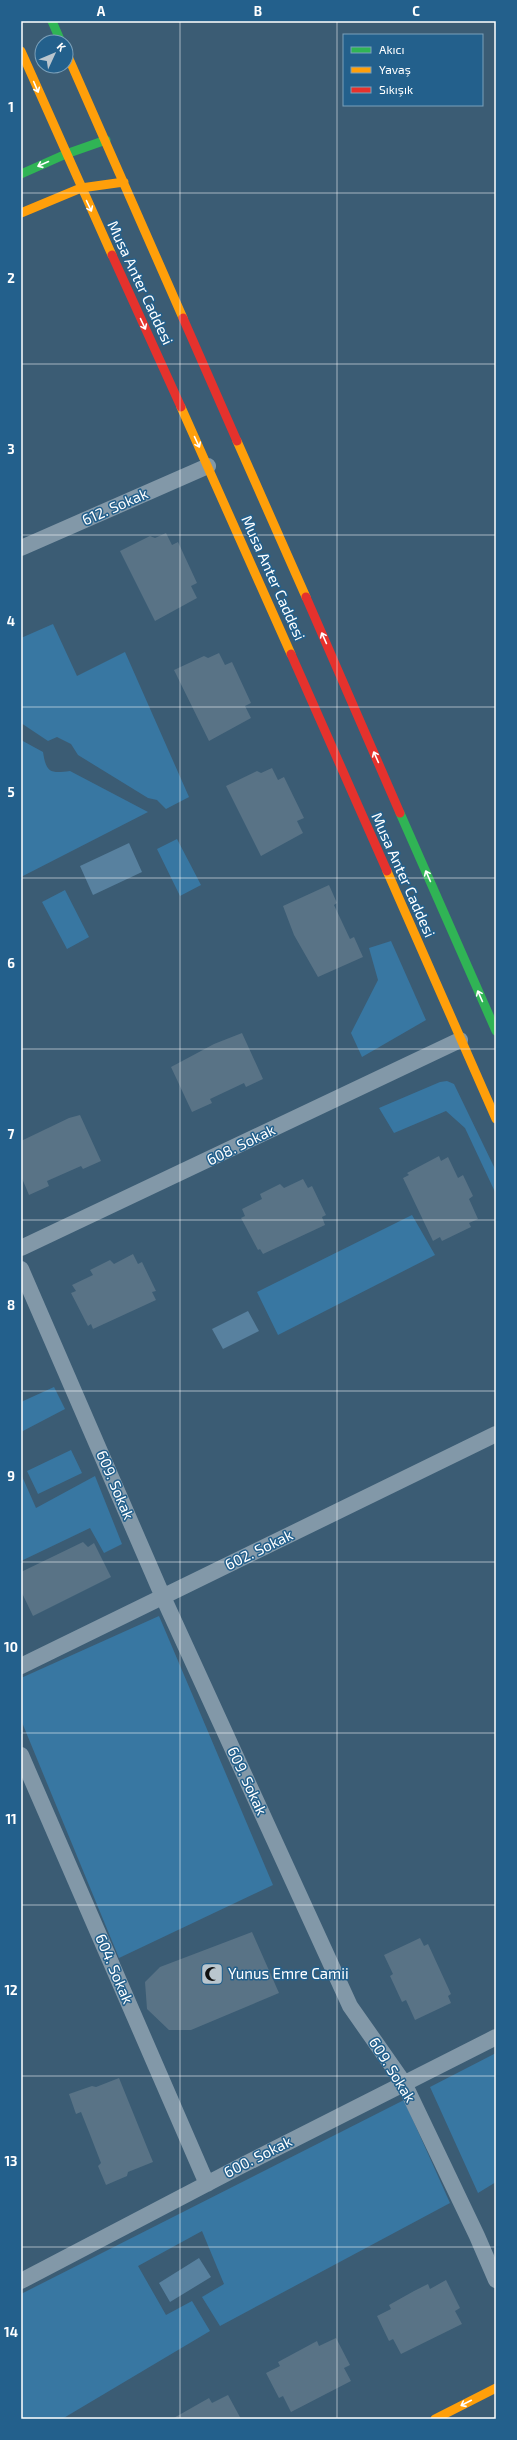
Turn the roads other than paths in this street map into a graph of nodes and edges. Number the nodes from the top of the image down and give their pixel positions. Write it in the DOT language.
graph roads {
  1 [pos="52,21"];
  2 [pos="58,34"];
  3 [pos="21,51"];
  4 [pos="74,70"];
  5 [pos="106,140"];
  6 [pos="66,154"];
  7 [pos="21,174"];
  8 [pos="124,182"];
  9 [pos="81,188"];
  10 [pos="21,212"];
  11 [pos="208,466"];
  12 [pos="21,548"];
  13 [pos="496,1031"];
  14 [pos="460,1040"];
  15 [pos="496,1119"];
  16 [pos="21,1248"];
  17 [pos="21,1270"];
  18 [pos="496,1434"];
  19 [pos="163,1597"];
  20 [pos="21,1666"];
  21 [pos="21,1755"];
  22 [pos="496,2037"];
  23 [pos="404,2083"];
  24 [pos="207,2184"];
  25 [pos="496,2280"];
  26 [pos="21,2281"];
  27 [pos="496,2388"];
  28 [pos="436,2419"];
  1 -- 2 [label="main road"];
  3 -- 6 [label="main road, Musa Anter Caddesi, one-way"];
  4 -- 5 [label="main road, Musa Anter Caddesi"];
  5 -- 6 [label="main road"];
  5 -- 8 [label="main road, Musa Anter Caddesi"];
  6 -- 7 [label="main road, one-way"];
  6 -- 9 [label="main road, Musa Anter Caddesi"];
  8 -- 9 [label="main road"];
  13 -- 8 [label="main road, Musa Anter Caddesi, one-way"];
  9 -- 10 [label="main road"];
  9 -- 11 [label="main road, Musa Anter Caddesi, one-way"];
  11 -- 12 [label="street, 612. Sokak"];
  11 -- 14 [label="main road, Musa Anter Caddesi"];
  14 -- 15 [label="main road, Musa Anter Caddesi"];
  14 -- 16 [label="street, 608. Sokak"];
  17 -- 19 [label="street, 609. Sokak"];
  18 -- 19 [label="street, 602. Sokak"];
  19 -- 20 [label="street, 602. Sokak"];
  19 -- 23 [label="street, 609. Sokak"];
  21 -- 24 [label="street, 604. Sokak"];
  22 -- 23 [label="street, 600. Sokak"];
  23 -- 24 [label="street, 600. Sokak"];
  23 -- 25 [label="street, 609. Sokak"];
  24 -- 26 [label="street, 600. Sokak"];
  27 -- 28 [label="main road, one-way"];
}
